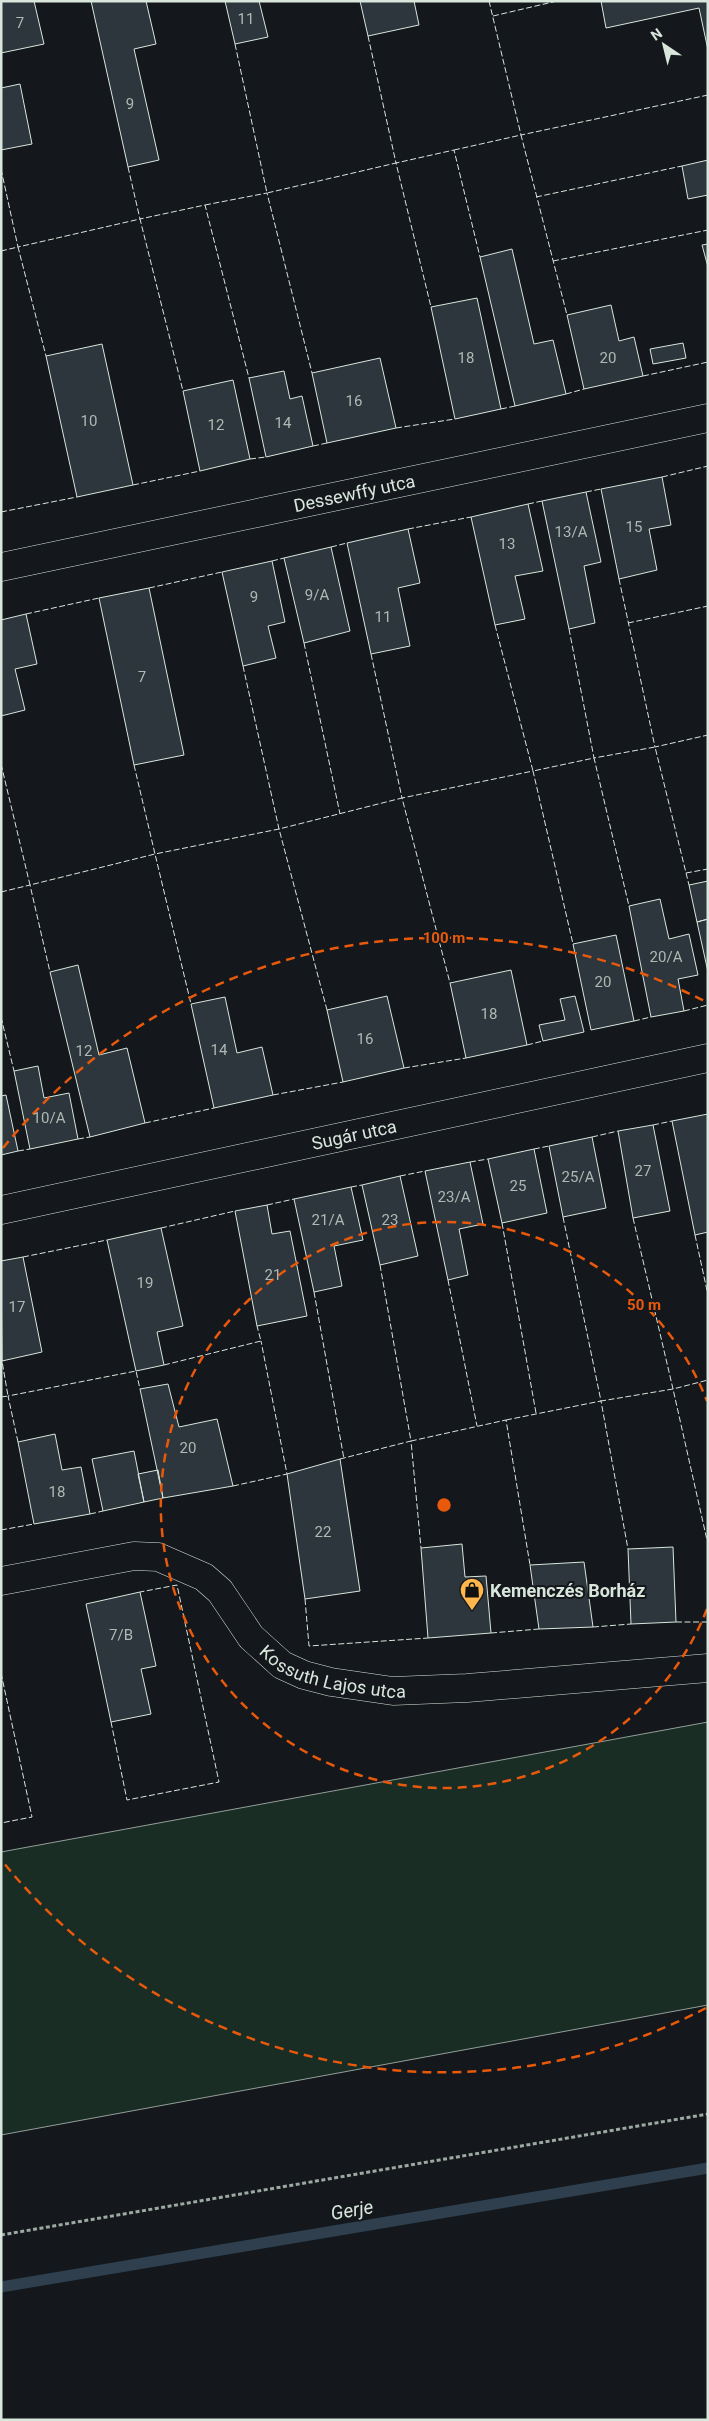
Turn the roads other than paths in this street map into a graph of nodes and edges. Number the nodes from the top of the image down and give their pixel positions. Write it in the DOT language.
graph roads {
  1 [pos="708,418"];
  2 [pos="1,567"];
  3 [pos="708,1058"];
  4 [pos="1,1210"];
  5 [pos="1,1581"];
  6 [pos="708,1668"];
  1 -- 2 [label="street, Dessewffy utca"];
  3 -- 4 [label="street, Sugár utca"];
  5 -- 6 [label="street, Kossuth Lajos utca"];
}
